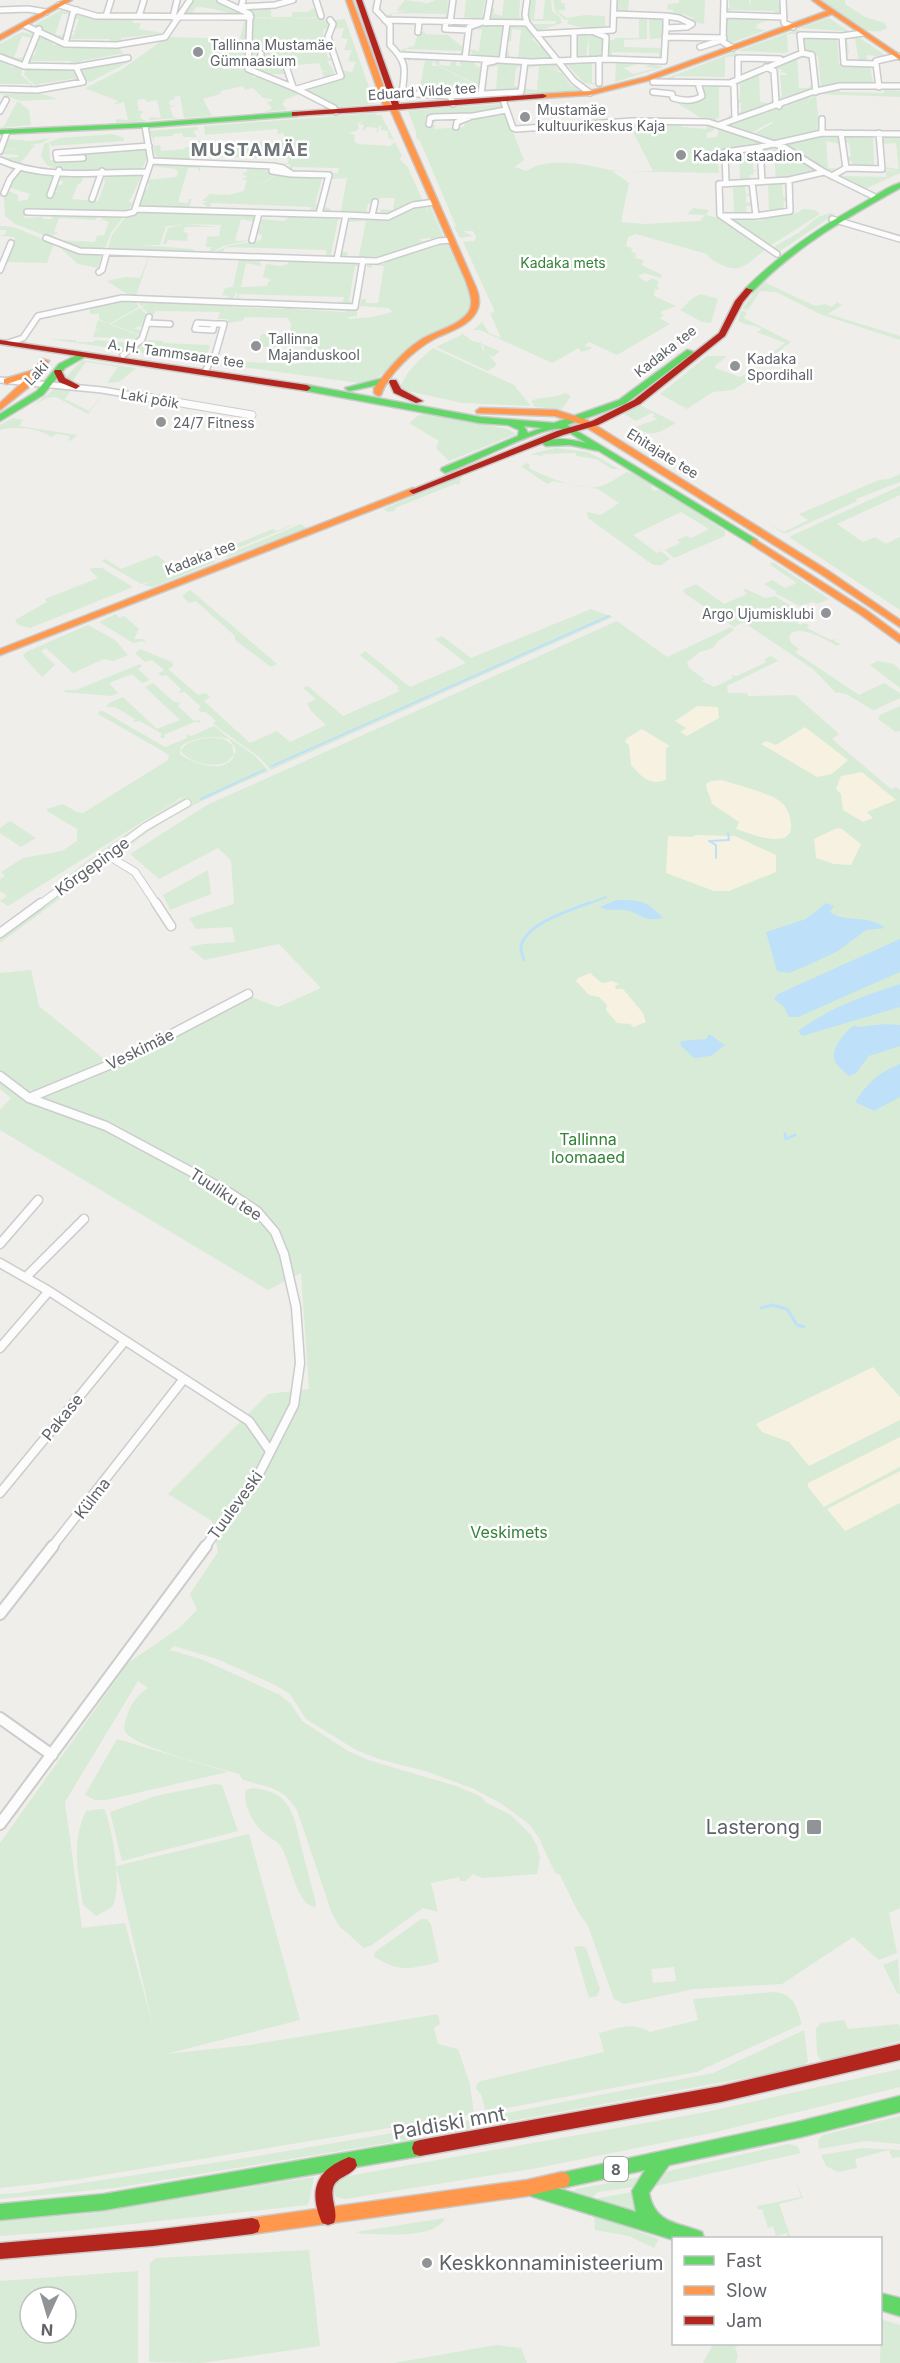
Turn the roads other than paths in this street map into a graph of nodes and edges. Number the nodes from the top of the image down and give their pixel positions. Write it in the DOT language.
graph roads {
  1 [pos="16,0"];
  2 [pos="111,0"];
  3 [pos="144,0"];
  4 [pos="177,0"];
  5 [pos="190,0"];
  6 [pos="220,0"];
  7 [pos="243,0"];
  8 [pos="293,0"];
  9 [pos="316,0"];
  10 [pos="350,0"];
  11 [pos="359,0"];
  12 [pos="378,0"];
  13 [pos="453,0"];
  14 [pos="490,0"];
  15 [pos="526,0"];
  16 [pos="614,0"];
  17 [pos="724,0"];
  18 [pos="783,0"];
  19 [pos="815,0"];
  20 [pos="275,2"];
  21 [pos="68,3"];
  22 [pos="13,8"];
  23 [pos="240,8"];
  24 [pos="0,10"];
  25 [pos="46,12"];
  26 [pos="614,14"];
  27 [pos="724,15"];
  28 [pos="837,15"];
  29 [pos="106,16"];
  30 [pos="139,16"];
  31 [pos="180,16"];
  32 [pos="321,16"];
  33 [pos="666,16"];
  34 [pos="173,17"];
  35 [pos="252,17"];
  36 [pos="784,17"];
  37 [pos="330,20"];
  38 [pos="385,20"];
  39 [pos="419,21"];
  40 [pos="448,22"];
  41 [pos="483,23"];
  42 [pos="507,23"];
  43 [pos="527,23"];
  44 [pos="24,25"];
  45 [pos="793,27"];
  46 [pos="666,28"];
  47 [pos="39,29"];
  48 [pos="468,30"];
  49 [pos="613,30"];
  50 [pos="592,31"];
  51 [pos="418,32"];
  52 [pos="574,32"];
  53 [pos="863,33"];
  54 [pos="536,34"];
  55 [pos="842,36"];
  56 [pos="606,37"];
  57 [pos="665,37"];
  58 [pos="0,38"];
  59 [pos="723,39"];
  60 [pos="65,44"];
  61 [pos="699,47"];
  62 [pos="733,48"];
  63 [pos="802,53"];
  64 [pos="261,54"];
  65 [pos="400,55"];
  66 [pos="0,57"];
  67 [pos="899,57"];
  68 [pos="128,58"];
  69 [pos="465,58"];
  70 [pos="574,58"];
  71 [pos="602,59"];
  72 [pos="786,59"];
  73 [pos="500,60"];
  74 [pos="556,60"];
  75 [pos="664,61"];
  76 [pos="525,62"];
  77 [pos="876,64"];
  78 [pos="24,66"];
  79 [pos="76,67"];
  80 [pos="766,67"];
  81 [pos="673,71"];
  82 [pos="738,78"];
  83 [pos="653,82"];
  84 [pos="698,83"];
  85 [pos="730,83"];
  86 [pos="900,86"];
  87 [pos="879,87"];
  88 [pos="295,88"];
  89 [pos="594,88"];
  90 [pos="0,89"];
  91 [pos="653,92"];
  92 [pos="816,92"];
  93 [pos="388,94"];
  94 [pos="481,94"];
  95 [pos="6,100"];
  96 [pos="452,100"];
  97 [pos="505,105"];
  98 [pos="779,106"];
  99 [pos="393,108"];
  100 [pos="0,111"];
  101 [pos="336,112"];
  102 [pos="473,116"];
  103 [pos="735,119"];
  104 [pos="822,119"];
  105 [pos="429,124"];
  106 [pos="719,125"];
  107 [pos="145,126"];
  108 [pos="456,127"];
  109 [pos="4,132"];
  110 [pos="822,132"];
  111 [pos="842,133"];
  112 [pos="879,134"];
  113 [pos="900,134"];
  114 [pos="776,144"];
  115 [pos="149,146"];
  116 [pos="760,147"];
  117 [pos="0,152"];
  118 [pos="83,158"];
  119 [pos="0,159"];
  120 [pos="151,161"];
  121 [pos="19,168"];
  122 [pos="846,168"];
  123 [pos="59,170"];
  124 [pos="102,171"];
  125 [pos="146,172"];
  126 [pos="824,172"];
  127 [pos="832,176"];
  128 [pos="789,180"];
  129 [pos="762,181"];
  130 [pos="752,182"];
  131 [pos="726,183"];
  132 [pos="900,183"];
  133 [pos="4,193"];
  134 [pos="50,195"];
  135 [pos="875,197"];
  136 [pos="92,199"];
  137 [pos="375,202"];
  138 [pos="435,202"];
  139 [pos="135,209"];
  140 [pos="27,212"];
  141 [pos="259,213"];
  142 [pos="319,214"];
  143 [pos="850,214"];
  144 [pos="346,215"];
  145 [pos="372,216"];
  146 [pos="723,216"];
  147 [pos="756,216"];
  148 [pos="835,220"];
  149 [pos="856,226"];
  150 [pos="46,238"];
  151 [pos="252,240"];
  152 [pos="452,240"];
  153 [pos="900,240"];
  154 [pos="11,243"];
  155 [pos="107,252"];
  156 [pos="779,256"];
  157 [pos="337,259"];
  158 [pos="363,260"];
  159 [pos="0,270"];
  160 [pos="99,272"];
  161 [pos="214,323"];
  162 [pos="170,324"];
  163 [pos="2,341"];
  164 [pos="21,341"];
  165 [pos="34,347"];
  166 [pos="698,350"];
  167 [pos="90,353"];
  168 [pos="123,356"];
  169 [pos="61,357"];
  170 [pos="42,365"];
  171 [pos="206,370"];
  172 [pos="4,380"];
  173 [pos="388,382"];
  174 [pos="27,384"];
  175 [pos="48,385"];
  176 [pos="75,386"];
  177 [pos="350,388"];
  178 [pos="15,395"];
  179 [pos="381,397"];
  180 [pos="28,401"];
  181 [pos="419,401"];
  182 [pos="622,402"];
  183 [pos="0,407"];
  184 [pos="252,415"];
  185 [pos="0,418"];
  186 [pos="480,420"];
  187 [pos="604,420"];
  188 [pos="504,422"];
  189 [pos="571,426"];
  190 [pos="607,436"];
  191 [pos="525,442"];
  192 [pos="606,450"];
  193 [pos="900,624"];
  194 [pos="900,640"];
  195 [pos="0,652"];
  196 [pos="187,803"];
  197 [pos="107,855"];
  198 [pos="171,926"];
  199 [pos="0,933"];
  200 [pos="248,994"];
  201 [pos="0,1076"];
  202 [pos="29,1098"];
  203 [pos="38,1200"];
  204 [pos="84,1219"];
  205 [pos="0,1244"];
  206 [pos="0,1263"];
  207 [pos="26,1278"];
  208 [pos="49,1291"];
  209 [pos="124,1342"];
  210 [pos="0,1348"];
  211 [pos="183,1380"];
  212 [pos="270,1451"];
  213 [pos="0,1493"];
  214 [pos="0,1614"];
  215 [pos="0,1718"];
  216 [pos="52,1755"];
  217 [pos="0,1824"];
  218 [pos="900,2052"];
  219 [pos="900,2104"];
  220 [pos="377,2155"];
  221 [pos="664,2159"];
  222 [pos="527,2187"];
  223 [pos="0,2212"];
  224 [pos="328,2217"];
  225 [pos="661,2226"];
  226 [pos="693,2237"];
  227 [pos="0,2251"];
  228 [pos="882,2302"];
  229 [pos="900,2307"];
  1 -- 22 [label="street"];
  2 -- 29 [label="street"];
  3 -- 30 [label="street"];
  4 -- 34 [label="street"];
  5 -- 31 [label="street"];
  6 -- 23 [label="street"];
  7 -- 23 [label="street"];
  8 -- 20 [label="street"];
  9 -- 32 [label="street"];
  10 -- 93 [label="main road"];
  11 -- 93 [label="main road"];
  12 -- 38 [label="street"];
  13 -- 40 [label="street"];
  14 -- 41 [label="street"];
  15 -- 43 [label="street"];
  16 -- 26 [label="street"];
  17 -- 27 [label="street"];
  18 -- 36 [label="street"];
  19 -- 28 [label="main road"];
  20 -- 23 [label="street"];
  21 -- 25 [label="main road"];
  21 -- 29 [label="street"];
  21 -- 60 [label="street"];
  22 -- 24 [label="street"];
  22 -- 25 [label="street"];
  23 -- 35 [label="street"];
  25 -- 44 [label="main road"];
  26 -- 33 [label="street"];
  26 -- 49 [label="street"];
  27 -- 36 [label="street"];
  27 -- 59 [label="street"];
  28 -- 45 [label="main road, Eduard Vilde tee"];
  28 -- 53 [label="main road"];
  29 -- 30 [label="street"];
  30 -- 34 [label="street"];
  31 -- 34 [label="street"];
  31 -- 35 [label="street"];
  31 -- 60 [label="street"];
  33 -- 46 [label="street"];
  33 -- 46 [label="street"];
  35 -- 88 [label="street"];
  36 -- 45 [label="street"];
  37 -- 88 [label="street"];
  38 -- 39 [label="street"];
  38 -- 65 [label="street"];
  39 -- 40 [label="street"];
  39 -- 51 [label="street"];
  40 -- 41 [label="street"];
  40 -- 48 [label="street"];
  41 -- 42 [label="street"];
  41 -- 48 [label="street"];
  42 -- 43 [label="street"];
  42 -- 73 [label="street"];
  43 -- 54 [label="street"];
  44 -- 47 [label="street"];
  44 -- 58 [label="main road"];
  45 -- 62 [label="main road, Eduard Vilde tee"];
  46 -- 57 [label="street"];
  47 -- 60 [label="street"];
  47 -- 78 [label="street"];
  48 -- 69 [label="street"];
  49 -- 50 [label="street"];
  49 -- 56 [label="street"];
  50 -- 52 [label="street"];
  50 -- 56 [label="street"];
  52 -- 54 [label="street"];
  52 -- 70 [label="street"];
  53 -- 55 [label="street"];
  53 -- 67 [label="main road"];
  54 -- 74 [label="street"];
  55 -- 63 [label="street"];
  55 -- 77 [label="street"];
  56 -- 71 [label="street"];
  57 -- 59 [label="street"];
  57 -- 75 [label="street"];
  59 -- 61 [label="street"];
  59 -- 62 [label="street"];
  62 -- 81 [label="main road, Eduard Vilde tee"];
  63 -- 72 [label="street"];
  63 -- 92 [label="street"];
  64 -- 88 [label="street"];
  65 -- 69 [label="street"];
  65 -- 96 [label="street"];
  66 -- 78 [label="street"];
  67 -- 77 [label="street"];
  68 -- 79 [label="street"];
  69 -- 73 [label="street"];
  70 -- 71 [label="street"];
  70 -- 74 [label="street"];
  71 -- 75 [label="street"];
  71 -- 89 [label="street"];
  72 -- 80 [label="street"];
  72 -- 82 [label="street"];
  73 -- 76 [label="street"];
  73 -- 94 [label="street"];
  74 -- 76 [label="street"];
  74 -- 89 [label="street"];
  75 -- 81 [label="street"];
  76 -- 94 [label="street"];
  77 -- 87 [label="street"];
  78 -- 79 [label="street"];
  79 -- 90 [label="street"];
  80 -- 82 [label="street"];
  80 -- 98 [label="street"];
  81 -- 89 [label="main road, Eduard Vilde tee"];
  82 -- 85 [label="street"];
  83 -- 84 [label="street"];
  84 -- 85 [label="street"];
  84 -- 91 [label="street"];
  85 -- 103 [label="street"];
  86 -- 87 [label="street"];
  87 -- 92 [label="street"];
  88 -- 101 [label="street"];
  89 -- 97 [label="main road, Eduard Vilde tee"];
  92 -- 98 [label="street"];
  93 -- 99 [label="main road"];
  94 -- 96 [label="street"];
  95 -- 100 [label="street"];
  96 -- 97 [label="main road, Eduard Vilde tee"];
  96 -- 99 [label="main road, Eduard Vilde tee"];
  97 -- 102 [label="street"];
  97 -- 106 [label="street"];
  98 -- 103 [label="street"];
  99 -- 101 [label="main road, Eduard Vilde tee"];
  99 -- 138 [label="main road"];
  101 -- 107 [label="main road, Eduard Vilde tee"];
  102 -- 105 [label="street"];
  102 -- 108 [label="street"];
  103 -- 106 [label="street"];
  104 -- 110 [label="street"];
  106 -- 114 [label="street"];
  107 -- 109 [label="main road, Eduard Vilde tee"];
  107 -- 115 [label="street"];
  109 -- 117 [label="street"];
  110 -- 111 [label="street"];
  110 -- 114 [label="street"];
  111 -- 112 [label="street"];
  111 -- 122 [label="street"];
  112 -- 113 [label="street"];
  112 -- 122 [label="street"];
  114 -- 116 [label="street"];
  114 -- 126 [label="street"];
  115 -- 118 [label="street"];
  115 -- 120 [label="street"];
  116 -- 129 [label="street"];
  116 -- 131 [label="street"];
  119 -- 121 [label="street"];
  120 -- 125 [label="street"];
  120 -- 142 [label="street"];
  121 -- 123 [label="street"];
  121 -- 133 [label="street"];
  122 -- 127 [label="street"];
  123 -- 124 [label="street"];
  123 -- 134 [label="street"];
  124 -- 125 [label="street"];
  124 -- 136 [label="street"];
  125 -- 139 [label="street"];
  126 -- 127 [label="street"];
  126 -- 128 [label="street"];
  127 -- 135 [label="street"];
  128 -- 129 [label="street"];
  128 -- 147 [label="street"];
  129 -- 130 [label="street"];
  130 -- 131 [label="street"];
  130 -- 147 [label="street"];
  131 -- 146 [label="street"];
  132 -- 135 [label="main road, Kadaka tee"];
  135 -- 143 [label="main road, Kadaka tee"];
  135 -- 148 [label="main road, Kadaka tee"];
  137 -- 145 [label="street"];
  138 -- 145 [label="street"];
  138 -- 152 [label="main road"];
  139 -- 140 [label="street"];
  139 -- 141 [label="street"];
  141 -- 142 [label="street"];
  141 -- 151 [label="street"];
  142 -- 144 [label="street"];
  143 -- 148 [label="main road, Kadaka tee"];
  143 -- 149 [label="street"];
  144 -- 145 [label="street"];
  144 -- 157 [label="street"];
  146 -- 147 [label="street"];
  146 -- 156 [label="street"];
  148 -- 149 [label="street"];
  148 -- 156 [label="main road, Kadaka tee"];
  149 -- 153 [label="street"];
  150 -- 155 [label="street"];
  152 -- 158 [label="street"];
  152 -- 173 [label="main road"];
  154 -- 159 [label="street"];
  155 -- 157 [label="street"];
  155 -- 160 [label="street"];
  156 -- 166 [label="main road, Kadaka tee"];
  157 -- 158 [label="street"];
  158 -- 164 [label="street"];
  161 -- 171 [label="street"];
  162 -- 168 [label="street"];
  163 -- 164 [label="main road"];
  163 -- 165 [label="main road"];
  164 -- 169 [label="main road"];
  165 -- 169 [label="main road"];
  165 -- 170 [label="main road"];
  166 -- 182 [label="main road, Kadaka tee"];
  166 -- 187 [label="main road, Kadaka tee"];
  167 -- 168 [label="main road, A. H. Tammsaare tee"];
  167 -- 169 [label="main road"];
  167 -- 171 [label="main road, A. H. Tammsaare tee"];
  168 -- 171 [label="main road, A. H. Tammsaare tee"];
  169 -- 170 [label="main road"];
  169 -- 175 [label="main road, Laki"];
  169 -- 176 [label="main road"];
  170 -- 172 [label="main road"];
  170 -- 174 [label="main road, Laki"];
  170 -- 175 [label="main road"];
  171 -- 177 [label="main road, A. H. Tammsaare tee"];
  171 -- 179 [label="main road, A. H. Tammsaare tee"];
  172 -- 174 [label="street, Laki põik"];
  172 -- 178 [label="main road"];
  173 -- 177 [label="main road"];
  173 -- 179 [label="main road"];
  173 -- 181 [label="main road"];
  174 -- 175 [label="street, Laki põik"];
  174 -- 178 [label="main road, Laki"];
  174 -- 180 [label="main road"];
  175 -- 176 [label="street, Laki põik"];
  175 -- 180 [label="main road, Laki"];
  176 -- 184 [label="street, Laki põik"];
  177 -- 179 [label="main road, A. H. Tammsaare tee"];
  178 -- 183 [label="main road, Laki"];
  179 -- 181 [label="main road, Ehitajate tee"];
  179 -- 186 [label="main road, Ehitajate tee"];
  180 -- 185 [label="main road, Laki"];
  181 -- 189 [label="main road, Ehitajate tee"];
  182 -- 189 [label="main road"];
  182 -- 189 [label="main road"];
  186 -- 188 [label="main road, Ehitajate tee"];
  186 -- 189 [label="main road"];
  187 -- 189 [label="main road, Kadaka tee"];
  187 -- 190 [label="main road"];
  188 -- 189 [label="main road, Ehitajate tee"];
  188 -- 191 [label="main road"];
  189 -- 190 [label="main road, Ehitajate tee"];
  189 -- 191 [label="main road, Kadaka tee"];
  189 -- 192 [label="main road, Ehitajate tee"];
  190 -- 193 [label="main road, Ehitajate tee"];
  191 -- 192 [label="main road"];
  191 -- 195 [label="main road, Kadaka tee"];
  192 -- 194 [label="main road, Ehitajate tee"];
  196 -- 197 [label="street, Kõrgepinge"];
  197 -- 198 [label="street"];
  197 -- 199 [label="street, Kõrgepinge"];
  200 -- 202 [label="street, Veskimäe"];
  201 -- 202 [label="street, Tuuliku tee"];
  202 -- 212 [label="street, Tuuliku tee"];
  203 -- 205 [label="street"];
  204 -- 207 [label="street"];
  206 -- 207 [label="street, Tuuleveski"];
  207 -- 208 [label="street, Tuuleveski"];
  208 -- 209 [label="street, Tuuleveski"];
  208 -- 210 [label="street"];
  209 -- 211 [label="street, Tuuleveski"];
  209 -- 213 [label="street, Pakase"];
  211 -- 212 [label="street, Tuuleveski"];
  211 -- 214 [label="street, Külma"];
  212 -- 216 [label="street, Tuuleveski"];
  215 -- 216 [label="street"];
  216 -- 217 [label="street, Tuuleveski"];
  218 -- 220 [label="main road, Paldiski mnt"];
  219 -- 221 [label="main road, 8"];
  220 -- 223 [label="main road, Paldiski mnt"];
  220 -- 224 [label="main road"];
  221 -- 222 [label="main road, 8"];
  221 -- 225 [label="main road"];
  222 -- 224 [label="main road, 8"];
  222 -- 225 [label="main road"];
  224 -- 227 [label="main road, 8"];
  225 -- 226 [label="main road"];
  228 -- 229 [label="main road"];
}
